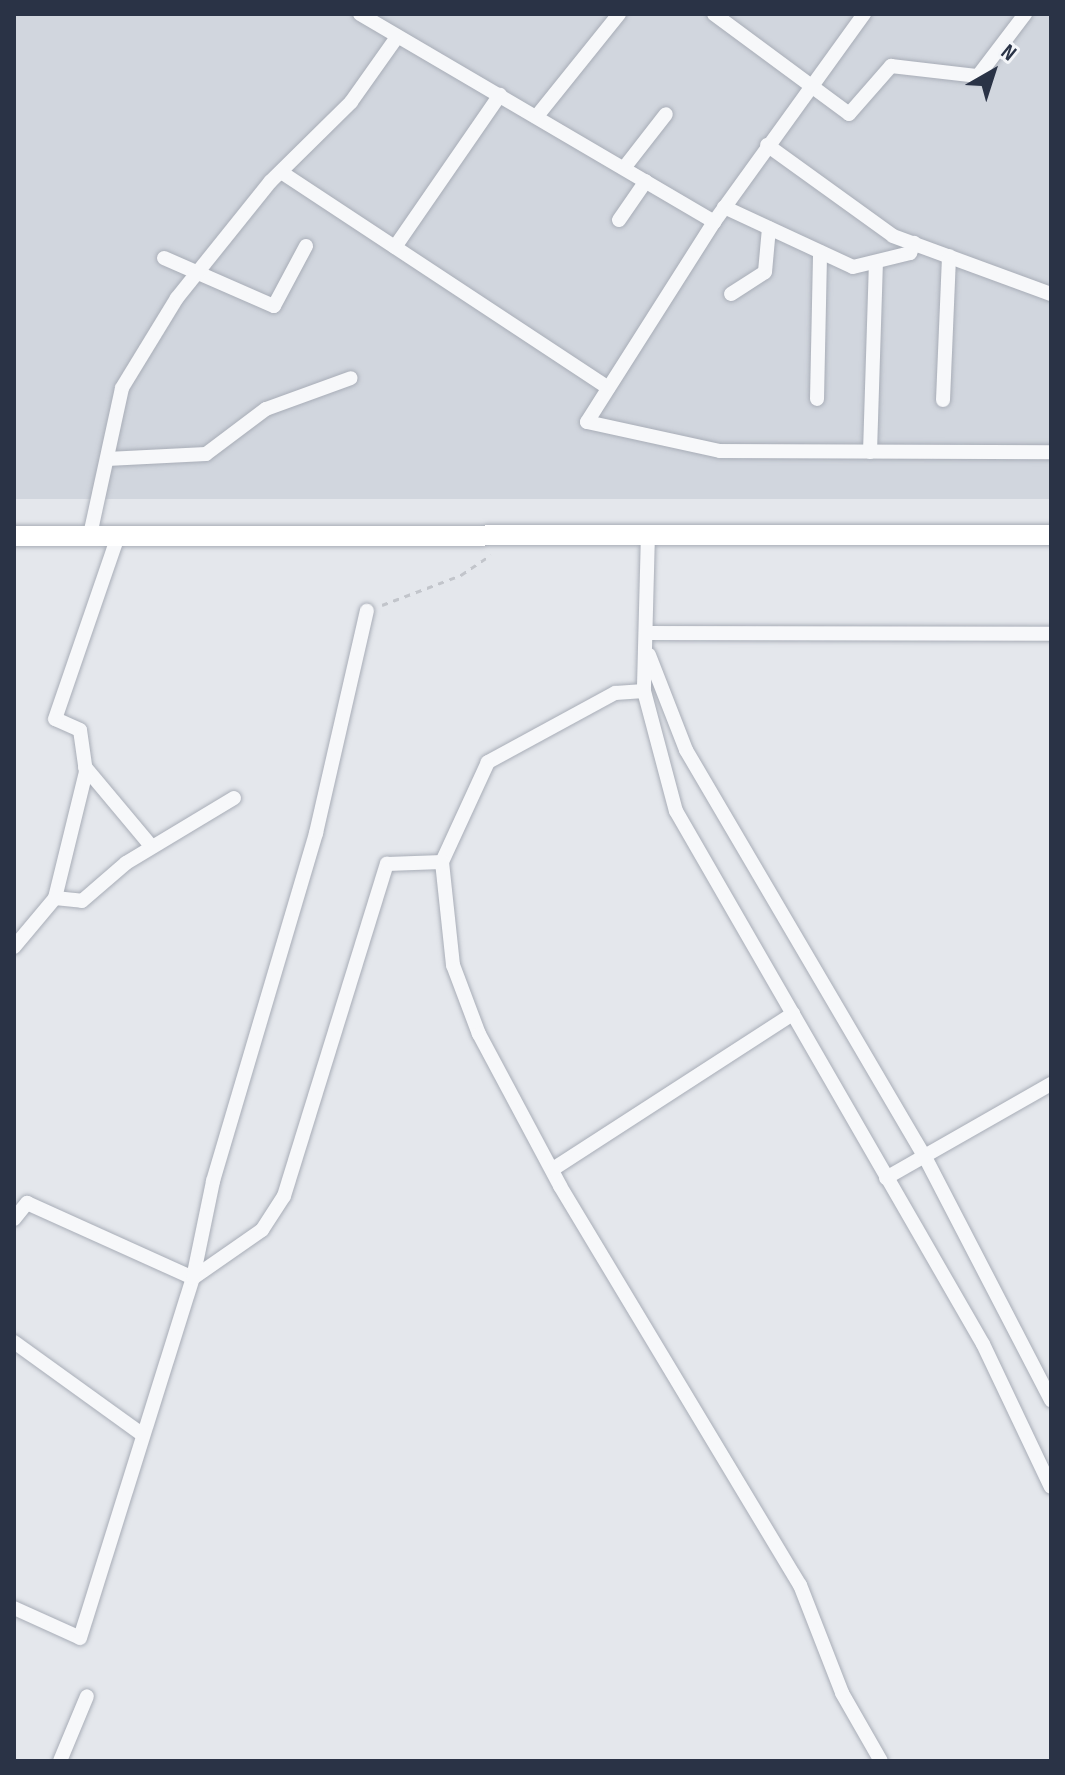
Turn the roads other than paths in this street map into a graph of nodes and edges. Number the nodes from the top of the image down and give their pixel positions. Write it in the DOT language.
graph roads {
  1 [pos="360,14"];
  2 [pos="619,14"];
  3 [pos="714,14"];
  4 [pos="864,14"];
  5 [pos="1025,14"];
  6 [pos="397,37"];
  7 [pos="810,85"];
  8 [pos="500,95"];
  9 [pos="666,114"];
  10 [pos="537,116"];
  11 [pos="767,145"];
  12 [pos="624,168"];
  13 [pos="281,172"];
  14 [pos="646,181"];
  15 [pos="724,207"];
  16 [pos="619,220"];
  17 [pos="714,222"];
  18 [pos="769,228"];
  19 [pos="914,243"];
  20 [pos="306,246"];
  21 [pos="395,247"];
  22 [pos="820,252"];
  23 [pos="949,256"];
  24 [pos="164,258"];
  25 [pos="876,266"];
  26 [pos="197,272"];
  27 [pos="731,294"];
  28 [pos="1051,294"];
  29 [pos="351,378"];
  30 [pos="608,388"];
  31 [pos="817,399"];
  32 [pos="943,400"];
  33 [pos="870,452"];
  34 [pos="1051,452"];
  35 [pos="107,459"];
  36 [pos="648,533"];
  37 [pos="90,535"];
  38 [pos="1051,535"];
  39 [pos="14,536"];
  40 [pos="118,536"];
  41 [pos="367,611"];
  42 [pos="647,633"];
  43 [pos="1051,634"];
  44 [pos="646,649"];
  45 [pos="644,691"];
  46 [pos="85,767"];
  47 [pos="234,798"];
  48 [pos="152,847"];
  49 [pos="442,862"];
  50 [pos="55,898"];
  51 [pos="14,947"];
  52 [pos="793,1014"];
  53 [pos="1051,1084"];
  54 [pos="925,1157"];
  55 [pos="553,1169"];
  56 [pos="886,1178"];
  57 [pos="14,1219"];
  58 [pos="193,1278"];
  59 [pos="14,1342"];
  60 [pos="1051,1400"];
  61 [pos="140,1433"];
  62 [pos="1051,1487"];
  63 [pos="14,1608"];
  64 [pos="87,1696"];
  65 [pos="60,1761"];
  66 [pos="881,1761"];
  1 -- 6 [label="street"];
  2 -- 10 [label="street"];
  3 -- 7 [label="street"];
  4 -- 7 [label="street"];
  5 -- 7 [label="street"];
  6 -- 8 [label="street"];
  6 -- 13 [label="street"];
  7 -- 11 [label="street"];
  8 -- 10 [label="street"];
  8 -- 21 [label="street"];
  9 -- 12 [label="street"];
  10 -- 12 [label="street"];
  11 -- 15 [label="street"];
  11 -- 19 [label="street"];
  12 -- 14 [label="street"];
  13 -- 21 [label="street"];
  13 -- 26 [label="street"];
  14 -- 16 [label="street"];
  14 -- 17 [label="street"];
  15 -- 17 [label="street"];
  15 -- 18 [label="street"];
  17 -- 30 [label="street"];
  18 -- 22 [label="street"];
  18 -- 27 [label="street"];
  19 -- 23 [label="street"];
  19 -- 25 [label="street"];
  20 -- 26 [label="street"];
  21 -- 30 [label="street"];
  22 -- 25 [label="street"];
  22 -- 31 [label="street"];
  23 -- 28 [label="street"];
  23 -- 32 [label="street"];
  24 -- 26 [label="street"];
  25 -- 33 [label="street"];
  26 -- 35 [label="street"];
  29 -- 35 [label="street"];
  30 -- 33 [label="street"];
  33 -- 34 [label="street"];
  35 -- 37 [label="street"];
  36 -- 38 [label="street"];
  36 -- 40 [label="street"];
  36 -- 42 [label="street"];
  37 -- 39 [label="street"];
  37 -- 40 [label="street"];
  40 -- 46 [label="street"];
  41 -- 58 [label="street"];
  42 -- 43 [label="street"];
  42 -- 44 [label="street"];
  44 -- 45 [label="street"];
  44 -- 54 [label="street"];
  45 -- 49 [label="street"];
  45 -- 52 [label="street"];
  46 -- 48 [label="street"];
  46 -- 50 [label="street"];
  47 -- 48 [label="street"];
  48 -- 50 [label="street"];
  49 -- 55 [label="street"];
  49 -- 58 [label="street"];
  50 -- 51 [label="street"];
  52 -- 55 [label="street"];
  52 -- 56 [label="street"];
  53 -- 54 [label="street"];
  54 -- 56 [label="street"];
  54 -- 60 [label="street"];
  55 -- 66 [label="street"];
  56 -- 62 [label="street"];
  57 -- 58 [label="street"];
  58 -- 61 [label="street"];
  59 -- 61 [label="street"];
  61 -- 63 [label="street"];
  64 -- 65 [label="street"];
}
